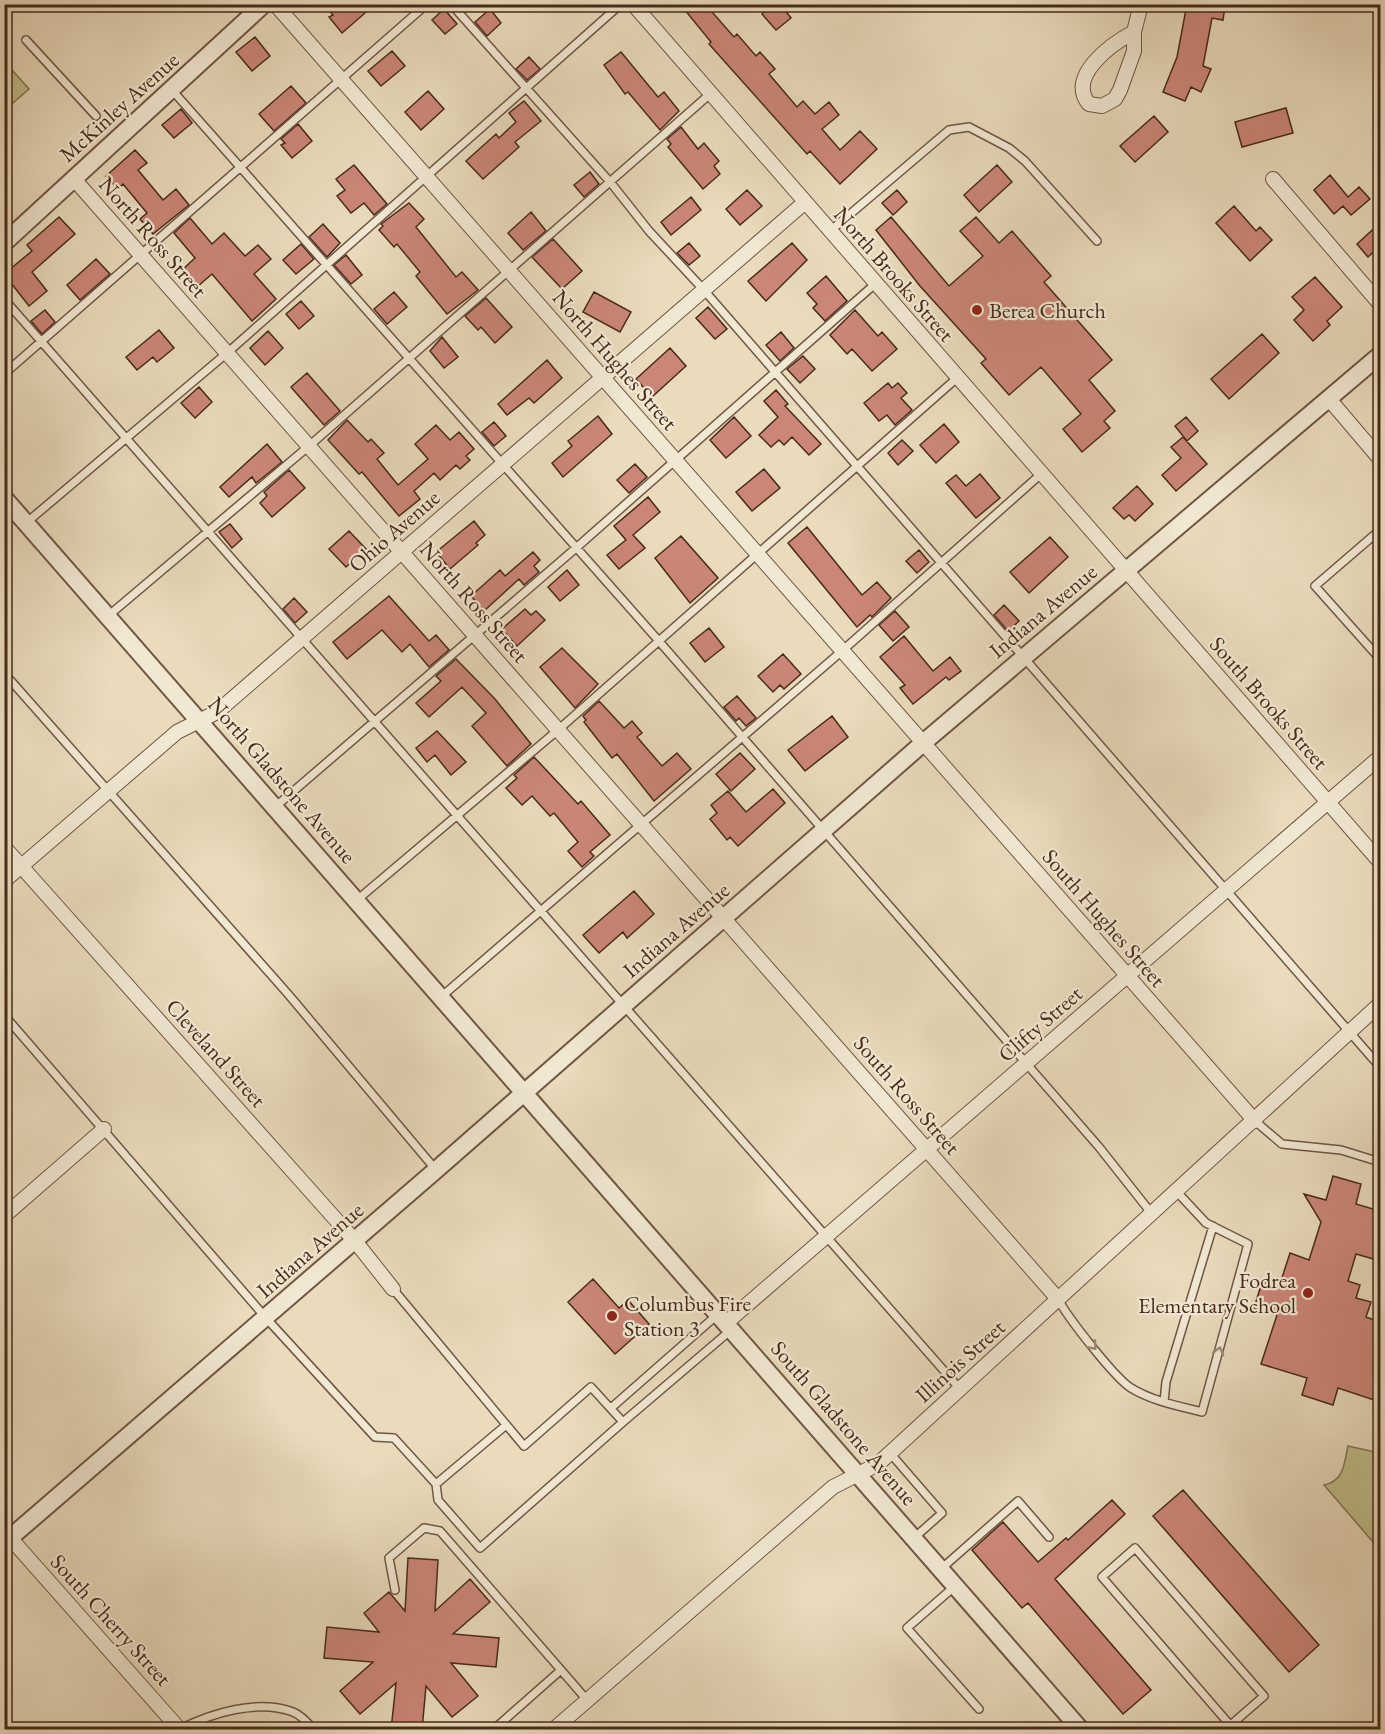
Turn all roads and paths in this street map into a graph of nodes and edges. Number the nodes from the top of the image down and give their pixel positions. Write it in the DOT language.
graph roads {
  1 [pos="264,4"];
  2 [pos="275,4"];
  3 [pos="428,4"];
  4 [pos="452,4"];
  5 [pos="621,4"];
  6 [pos="633,4"];
  7 [pos="1141,4"];
  8 [pos="1134,32"];
  9 [pos="26,40"];
  10 [pos="340,79"];
  11 [pos="525,88"];
  12 [pos="172,89"];
  13 [pos="710,94"];
  14 [pos="96,116"];
  15 [pos="241,168"];
  16 [pos="426,176"];
  17 [pos="74,179"];
  18 [pos="1273,179"];
  19 [pos="610,183"];
  20 [pos="804,203"];
  21 [pos="829,232"];
  22 [pos="1097,241"];
  23 [pos="4,243"];
  24 [pos="141,255"];
  25 [pos="325,265"];
  26 [pos="509,271"];
  27 [pos="874,284"];
  28 [pos="703,289"];
  29 [pos="4,299"];
  30 [pos="1380,304"];
  31 [pos="41,341"];
  32 [pos="227,353"];
  33 [pos="1380,355"];
  34 [pos="410,358"];
  35 [pos="773,371"];
  36 [pos="4,375"];
  37 [pos="603,378"];
  38 [pos="957,378"];
  39 [pos="1329,399"];
  40 [pos="127,440"];
  41 [pos="309,446"];
  42 [pos="1380,459"];
  43 [pos="676,460"];
  44 [pos="502,466"];
  45 [pos="858,468"];
  46 [pos="1041,474"];
  47 [pos="4,498"];
  48 [pos="26,523"];
  49 [pos="1380,530"];
  50 [pos="207,533"];
  51 [pos="576,548"];
  52 [pos="402,552"];
  53 [pos="758,555"];
  54 [pos="939,562"];
  55 [pos="1126,571"];
  56 [pos="108,616"];
  57 [pos="473,633"];
  58 [pos="302,639"];
  59 [pos="658,640"];
  60 [pos="842,651"];
  61 [pos="1024,657"];
  62 [pos="1380,659"];
  63 [pos="4,673"];
  64 [pos="200,721"];
  65 [pos="374,721"];
  66 [pos="558,730"];
  67 [pos="740,737"];
  68 [pos="923,743"];
  69 [pos="1380,757"];
  70 [pos="107,792"];
  71 [pos="1328,802"];
  72 [pos="275,807"];
  73 [pos="458,814"];
  74 [pos="641,825"];
  75 [pos="823,831"];
  76 [pos="4,847"];
  77 [pos="1380,862"];
  78 [pos="21,866"];
  79 [pos="4,881"];
  80 [pos="1227,890"];
  81 [pos="356,900"];
  82 [pos="542,911"];
  83 [pos="723,920"];
  84 [pos="1128,976"];
  85 [pos="441,997"];
  86 [pos="1380,1004"];
  87 [pos="626,1005"];
  88 [pos="4,1014"];
  89 [pos="1350,1032"];
  90 [pos="1026,1063"];
  91 [pos="1380,1067"];
  92 [pos="525,1093"];
  93 [pos="1255,1121"];
  94 [pos="104,1129"];
  95 [pos="926,1149"];
  96 [pos="1380,1162"];
  97 [pos="436,1170"];
  98 [pos="1177,1192"];
  99 [pos="1152,1214"];
  100 [pos="4,1216"];
  101 [pos="1213,1226"];
  102 [pos="826,1236"];
  103 [pos="355,1241"];
  104 [pos="393,1289"];
  105 [pos="1058,1299"];
  106 [pos="266,1318"];
  107 [pos="725,1322"];
  108 [pos="960,1389"];
  109 [pos="1164,1402"];
  110 [pos="611,1408"];
  111 [pos="623,1422"];
  112 [pos="506,1426"];
  113 [pos="890,1453"];
  114 [pos="858,1474"];
  115 [pos="436,1484"];
  116 [pos="1049,1537"];
  117 [pos="6,1538"];
  118 [pos="914,1538"];
  119 [pos="941,1569"];
  120 [pos="955,1586"];
  121 [pos="395,1590"];
  122 [pos="561,1670"];
  123 [pos="587,1700"];
  124 [pos="979,1709"];
  125 [pos="1228,1727"];
  126 [pos="180,1729"];
  127 [pos="314,1730"];
  128 [pos="493,1730"];
  129 [pos="553,1730"];
  130 [pos="1081,1730"];
  1 -- 12 [label="street, McKinley Avenue"];
  2 -- 10 [label="street, North Hughes Street"];
  3 -- 10 [label="lane"];
  4 -- 11 [label="lane"];
  5 -- 11 [label="lane"];
  6 -- 13 [label="street, North Brooks Street"];
  7 -- 8 [label="street"];
  8 -- 8 [label="street"];
  9 -- 14 [label="lane"];
  10 -- 15 [label="lane"];
  10 -- 16 [label="street, North Hughes Street"];
  11 -- 16 [label="lane"];
  11 -- 19 [label="lane"];
  12 -- 15 [label="lane"];
  12 -- 17 [label="street, McKinley Avenue"];
  13 -- 19 [label="lane"];
  13 -- 20 [label="street, North Brooks Street"];
  15 -- 24 [label="lane"];
  15 -- 25 [label="lane"];
  16 -- 25 [label="lane"];
  16 -- 26 [label="street, North Hughes Street"];
  17 -- 23 [label="street, McKinley Avenue"];
  17 -- 24 [label="street, North Ross Street"];
  18 -- 30 [label="street"];
  19 -- 26 [label="lane"];
  19 -- 28 [label="lane"];
  20 -- 21 [label="street, North Brooks Street"];
  20 -- 28 [label="street, Ohio Avenue"];
  21 -- 22 [label="lane"];
  21 -- 27 [label="street, North Brooks Street"];
  24 -- 31 [label="lane"];
  24 -- 32 [label="street, North Ross Street"];
  25 -- 32 [label="lane"];
  25 -- 34 [label="lane"];
  26 -- 34 [label="lane"];
  26 -- 37 [label="street, North Hughes Street"];
  27 -- 35 [label="lane"];
  27 -- 38 [label="street, North Brooks Street"];
  28 -- 35 [label="lane"];
  28 -- 37 [label="street, Ohio Avenue"];
  29 -- 31 [label="lane"];
  31 -- 36 [label="lane"];
  31 -- 40 [label="lane"];
  32 -- 40 [label="lane"];
  32 -- 41 [label="street, North Ross Street"];
  33 -- 39 [label="street, Indiana Avenue"];
  34 -- 41 [label="lane"];
  34 -- 44 [label="lane"];
  35 -- 43 [label="lane"];
  35 -- 45 [label="lane"];
  37 -- 43 [label="street, North Hughes Street"];
  37 -- 44 [label="street, Ohio Avenue"];
  38 -- 45 [label="lane"];
  38 -- 46 [label="street, North Brooks Street"];
  39 -- 42 [label="street"];
  39 -- 55 [label="street, Indiana Avenue"];
  40 -- 48 [label="lane"];
  40 -- 50 [label="lane"];
  41 -- 50 [label="lane"];
  41 -- 52 [label="street, North Ross Street"];
  43 -- 51 [label="lane"];
  43 -- 53 [label="street, North Hughes Street"];
  44 -- 51 [label="lane"];
  44 -- 52 [label="street, Ohio Avenue"];
  45 -- 53 [label="lane"];
  45 -- 54 [label="lane"];
  46 -- 54 [label="lane"];
  46 -- 55 [label="street, North Brooks Street"];
  47 -- 48 [label="street, North Gladstone Avenue"];
  48 -- 56 [label="street, North Gladstone Avenue"];
  49 -- 62 [label="lane"];
  50 -- 56 [label="lane"];
  50 -- 58 [label="lane"];
  51 -- 57 [label="lane"];
  51 -- 59 [label="lane"];
  52 -- 57 [label="street, North Ross Street"];
  52 -- 58 [label="street, Ohio Avenue"];
  53 -- 59 [label="lane"];
  53 -- 60 [label="street, North Hughes Street"];
  54 -- 60 [label="lane"];
  54 -- 61 [label="lane"];
  55 -- 61 [label="street, Indiana Avenue"];
  55 -- 71 [label="street, South Brooks Street"];
  56 -- 64 [label="street, North Gladstone Avenue"];
  57 -- 65 [label="lane"];
  57 -- 66 [label="street, North Ross Street"];
  58 -- 64 [label="street, Ohio Avenue"];
  58 -- 65 [label="lane"];
  59 -- 66 [label="lane"];
  59 -- 67 [label="lane"];
  60 -- 67 [label="lane"];
  60 -- 68 [label="street, North Hughes Street"];
  61 -- 68 [label="street, Indiana Avenue"];
  61 -- 80 [label="lane"];
  63 -- 70 [label="lane"];
  64 -- 70 [label="street, Ohio Avenue"];
  64 -- 72 [label="street, North Gladstone Avenue"];
  65 -- 72 [label="lane"];
  65 -- 73 [label="lane"];
  66 -- 73 [label="lane"];
  66 -- 74 [label="street, North Ross Street"];
  67 -- 74 [label="lane"];
  67 -- 75 [label="lane"];
  68 -- 75 [label="street, Indiana Avenue"];
  68 -- 84 [label="street, South Hughes Street"];
  69 -- 71 [label="street, Clifty Street"];
  70 -- 78 [label="street, Ohio Avenue"];
  70 -- 97 [label="lane"];
  71 -- 77 [label="street, South Brooks Street"];
  71 -- 80 [label="street, Clifty Street"];
  72 -- 81 [label="street, North Gladstone Avenue"];
  73 -- 81 [label="lane"];
  73 -- 82 [label="lane"];
  74 -- 82 [label="lane"];
  74 -- 83 [label="street, North Ross Street"];
  75 -- 83 [label="street, Indiana Avenue"];
  75 -- 90 [label="lane"];
  76 -- 78 [label="street, Cleveland Street"];
  78 -- 79 [label="street, Ohio Avenue"];
  78 -- 103 [label="street, Cleveland Street"];
  80 -- 84 [label="street, Clifty Street"];
  80 -- 89 [label="lane"];
  81 -- 85 [label="street, North Gladstone Avenue"];
  82 -- 85 [label="lane"];
  82 -- 87 [label="lane"];
  83 -- 87 [label="street, Indiana Avenue"];
  83 -- 95 [label="street, South Ross Street"];
  84 -- 90 [label="street, Clifty Street"];
  84 -- 93 [label="street, South Hughes Street"];
  85 -- 92 [label="street, North Gladstone Avenue"];
  86 -- 89 [label="street, Illinois Street"];
  87 -- 92 [label="street, Indiana Avenue"];
  87 -- 102 [label="lane"];
  88 -- 94 [label="lane"];
  89 -- 91 [label="lane"];
  89 -- 93 [label="street, Illinois Street"];
  90 -- 95 [label="street, Clifty Street"];
  90 -- 99 [label="lane"];
  92 -- 97 [label="street, Indiana Avenue"];
  92 -- 107 [label="street, South Gladstone Avenue"];
  93 -- 96 [label="lane"];
  93 -- 98 [label="street, Illinois Street"];
  94 -- 100 [label="street"];
  94 -- 106 [label="lane"];
  95 -- 102 [label="street, Clifty Street"];
  95 -- 105 [label="street, South Ross Street"];
  97 -- 103 [label="street, Indiana Avenue"];
  98 -- 99 [label="street, Illinois Street"];
  98 -- 101 [label="lane"];
  99 -- 105 [label="street, Illinois Street"];
  101 -- 109 [label="lane"];
  109 -- 101 [label="lane, one-way"];
  102 -- 107 [label="street, Clifty Street"];
  102 -- 108 [label="lane"];
  103 -- 104 [label="street, Cleveland Street"];
  103 -- 106 [label="street, Indiana Avenue"];
  104 -- 112 [label="lane"];
  105 -- 108 [label="street, Illinois Street"];
  105 -- 109 [label="lane, one-way"];
  106 -- 115 [label="lane"];
  106 -- 117 [label="street, Indiana Avenue"];
  107 -- 110 [label="lane"];
  107 -- 111 [label="lane"];
  107 -- 114 [label="street, South Gladstone Avenue"];
  108 -- 113 [label="street, Illinois Street"];
  110 -- 111 [label="lane"];
  110 -- 112 [label="lane"];
  111 -- 115 [label="lane"];
  112 -- 115 [label="lane"];
  113 -- 114 [label="street, Illinois Street"];
  113 -- 118 [label="lane"];
  114 -- 118 [label="street, South Gladstone Avenue"];
  114 -- 123 [label="street, Illinois Street"];
  116 -- 119 [label="lane"];
  117 -- 126 [label="street, South Cherry Street"];
  118 -- 119 [label="street, South Gladstone Avenue"];
  119 -- 120 [label="street, South Gladstone Avenue"];
  120 -- 124 [label="lane"];
  120 -- 130 [label="street, South Gladstone Avenue"];
  121 -- 122 [label="lane"];
  122 -- 123 [label="lane"];
  122 -- 128 [label="lane"];
  123 -- 129 [label="street, Illinois Street"];
  125 -- 125 [label="lane"];
  126 -- 127 [label="lane"];
}
